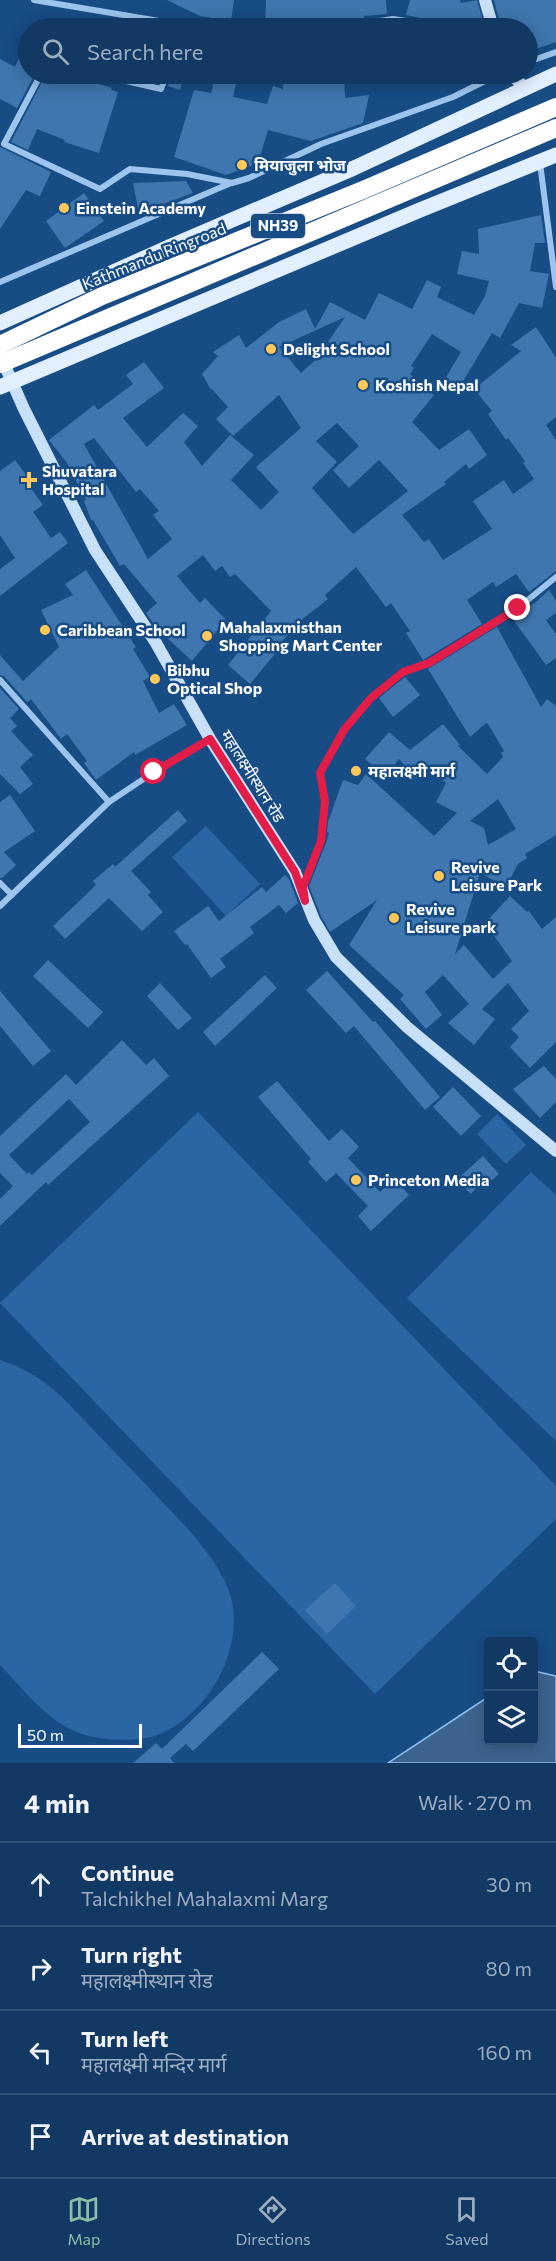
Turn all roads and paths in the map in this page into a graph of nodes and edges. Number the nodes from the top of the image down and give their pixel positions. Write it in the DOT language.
graph roads {
  1 [pos="34,0"];
  2 [pos="485,0"];
  3 [pos="133,18"];
  4 [pos="490,18"];
  5 [pos="556,52"];
  6 [pos="538,58"];
  7 [pos="556,74"];
  8 [pos="538,81"];
  9 [pos="36,84"];
  10 [pos="139,84"];
  11 [pos="163,84"];
  12 [pos="480,84"];
  13 [pos="521,84"];
  14 [pos="531,84"];
  15 [pos="524,87"];
  16 [pos="556,108"];
  17 [pos="556,128"];
  18 [pos="556,156"];
  19 [pos="540,162"];
  20 [pos="231,183"];
  21 [pos="554,264"];
  22 [pos="0,282"];
  23 [pos="556,287"];
  24 [pos="0,323"];
  25 [pos="1,357"];
  26 [pos="6,385"];
  27 [pos="556,578"];
  28 [pos="0,680"];
  29 [pos="210,739"];
  30 [pos="109,802"];
  31 [pos="0,884"];
  32 [pos="12,895"];
  33 [pos="305,901"];
  34 [pos="0,906"];
  35 [pos="556,1151"];
  1 -- 3 [label="street"];
  2 -- 4 [label="street"];
  5 -- 6 [label="street"];
  7 -- 8 [label="main road"];
  9 -- 20 [label="street"];
  10 -- 11 [label="street"];
  12 -- 20 [label="street"];
  13 -- 15 [label="street"];
  14 -- 15 [label="main road"];
  15 -- 24 [label="main road"];
  16 -- 25 [label="highway, Kathmandu Ringroad / NH39"];
  17 -- 25 [label="highway, NH39"];
  18 -- 19 [label="main road"];
  19 -- 21 [label="street"];
  19 -- 26 [label="main road"];
  20 -- 22 [label="street"];
  21 -- 23 [label="street"];
  25 -- 26 [label="street, महालक्ष्मीस्थान रोड"];
  26 -- 29 [label="street, महालक्ष्मीस्थान रोड"];
  27 -- 33 [label="street"];
  28 -- 30 [label="street"];
  29 -- 30 [label="street"];
  29 -- 33 [label="street, महालक्ष्मीस्थान रोड"];
  30 -- 32 [label="street"];
  31 -- 32 [label="street"];
  32 -- 34 [label="street"];
  33 -- 35 [label="street, महालक्ष्मीस्थान रोड"];
}
